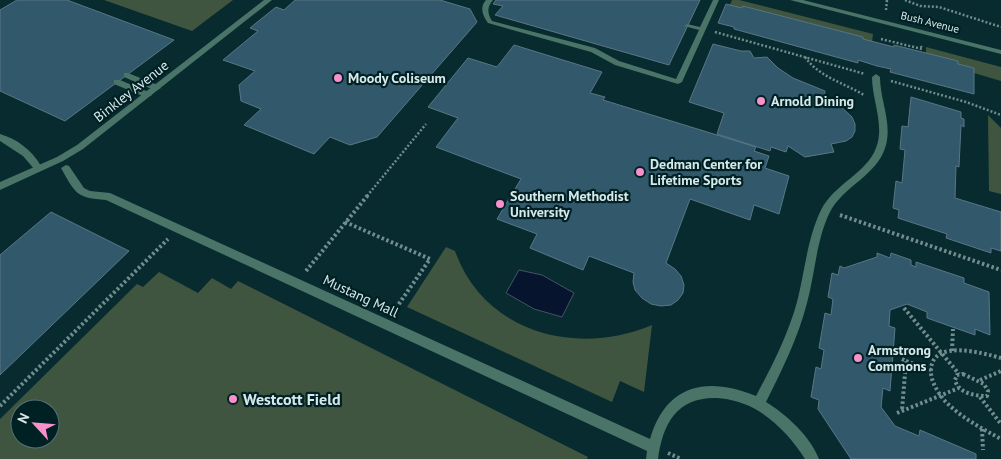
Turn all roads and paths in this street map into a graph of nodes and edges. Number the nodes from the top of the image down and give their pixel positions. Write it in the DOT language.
graph roads {
  1 [pos="268,0"];
  2 [pos="490,0"];
  3 [pos="716,0"];
  4 [pos="794,0"];
  5 [pos="887,0"];
  6 [pos="905,0"];
  7 [pos="885,13"];
  8 [pos="687,26"];
  9 [pos="1001,27"];
  10 [pos="702,29"];
  11 [pos="896,39"];
  12 [pos="881,44"];
  13 [pos="1001,52"];
  14 [pos="805,57"];
  15 [pos="126,75"];
  16 [pos="876,77"];
  17 [pos="117,82"];
  18 [pos="157,88"];
  19 [pos="148,95"];
  20 [pos="879,105"];
  21 [pos="1001,115"];
  22 [pos="426,124"];
  23 [pos="0,137"];
  24 [pos="38,168"];
  25 [pos="66,168"];
  26 [pos="0,186"];
  27 [pos="826,210"];
  28 [pos="345,222"];
  29 [pos="178,228"];
  30 [pos="1001,270"];
  31 [pos="296,283"];
  32 [pos="904,308"];
  33 [pos="386,324"];
  34 [pos="953,329"];
  35 [pos="952,351"];
  36 [pos="942,352"];
  37 [pos="1001,358"];
  38 [pos="931,370"];
  39 [pos="1001,371"];
  40 [pos="959,374"];
  41 [pos="980,380"];
  42 [pos="959,388"];
  43 [pos="941,395"];
  44 [pos="980,397"];
  45 [pos="759,404"];
  46 [pos="0,406"];
  47 [pos="902,410"];
  48 [pos="897,413"];
  49 [pos="1001,424"];
  50 [pos="982,429"];
  51 [pos="1001,439"];
  52 [pos="982,450"];
  53 [pos="653,453"];
  54 [pos="813,459"];
  1 -- 18 [label="street, Binkley Avenue"];
  2 -- 10 [label="lane"];
  3 -- 10 [label="lane"];
  4 -- 13 [label="street, Bush Avenue"];
  5 -- 7 [label="path"];
  6 -- 9 [label="path"];
  8 -- 10 [label="lane"];
  10 -- 14 [label="path"];
  11 -- 12 [label="path"];
  14 -- 16 [label="path"];
  14 -- 20 [label="path"];
  15 -- 18 [label="lane"];
  16 -- 20 [label="street"];
  16 -- 21 [label="path"];
  17 -- 19 [label="lane"];
  18 -- 19 [label="street, Binkley Avenue"];
  19 -- 24 [label="street, Binkley Avenue"];
  20 -- 27 [label="street"];
  22 -- 28 [label="path"];
  23 -- 24 [label="street"];
  24 -- 26 [label="street, Binkley Avenue"];
  25 -- 29 [label="street, Mustang Mall"];
  27 -- 30 [label="path"];
  27 -- 45 [label="street"];
  28 -- 31 [label="path"];
  28 -- 33 [label="path"];
  29 -- 31 [label="street, Mustang Mall"];
  29 -- 46 [label="path"];
  31 -- 33 [label="street, Mustang Mall"];
  32 -- 36 [label="path"];
  33 -- 53 [label="street, Mustang Mall"];
  34 -- 35 [label="path"];
  35 -- 36 [label="path"];
  35 -- 37 [label="path"];
  36 -- 38 [label="path"];
  36 -- 40 [label="path"];
  38 -- 43 [label="path"];
  38 -- 47 [label="path"];
  39 -- 41 [label="path"];
  40 -- 41 [label="path"];
  40 -- 42 [label="path"];
  41 -- 44 [label="path"];
  42 -- 43 [label="path"];
  42 -- 44 [label="path"];
  43 -- 47 [label="path"];
  43 -- 50 [label="path"];
  44 -- 49 [label="path"];
  45 -- 53 [label="street"];
  45 -- 54 [label="street"];
  47 -- 48 [label="path"];
  50 -- 51 [label="path"];
  50 -- 52 [label="path"];
}
